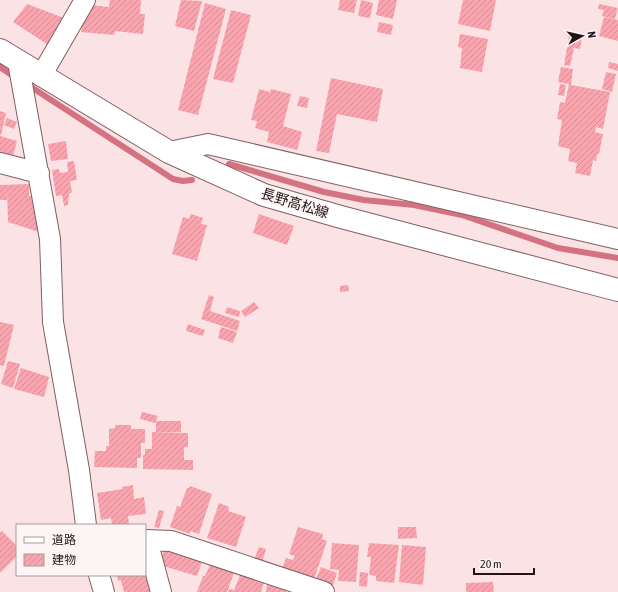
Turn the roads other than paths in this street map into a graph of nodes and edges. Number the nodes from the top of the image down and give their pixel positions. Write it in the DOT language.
graph roads {
  1 [pos="85,0"];
  2 [pos="0,50"];
  3 [pos="26,76"];
  4 [pos="169,152"];
  5 [pos="0,163"];
  6 [pos="39,173"];
  7 [pos="618,239"];
  8 [pos="618,290"];
  9 [pos="86,524"];
  10 [pos="146,540"];
  11 [pos="99,576"];
  12 [pos="104,592"];
  13 [pos="161,592"];
  14 [pos="324,592"];
  1 -- 3 [label="street"];
  2 -- 3 [label="main road, 長野高松線"];
  3 -- 4 [label="main road, 長野高松線"];
  3 -- 6 [label="street"];
  4 -- 7 [label="street"];
  4 -- 8 [label="main road, 長野高松線"];
  5 -- 6 [label="street"];
  6 -- 9 [label="street"];
  10 -- 13 [label="street"];
  10 -- 14 [label="street"];
  11 -- 12 [label="street"];
}
